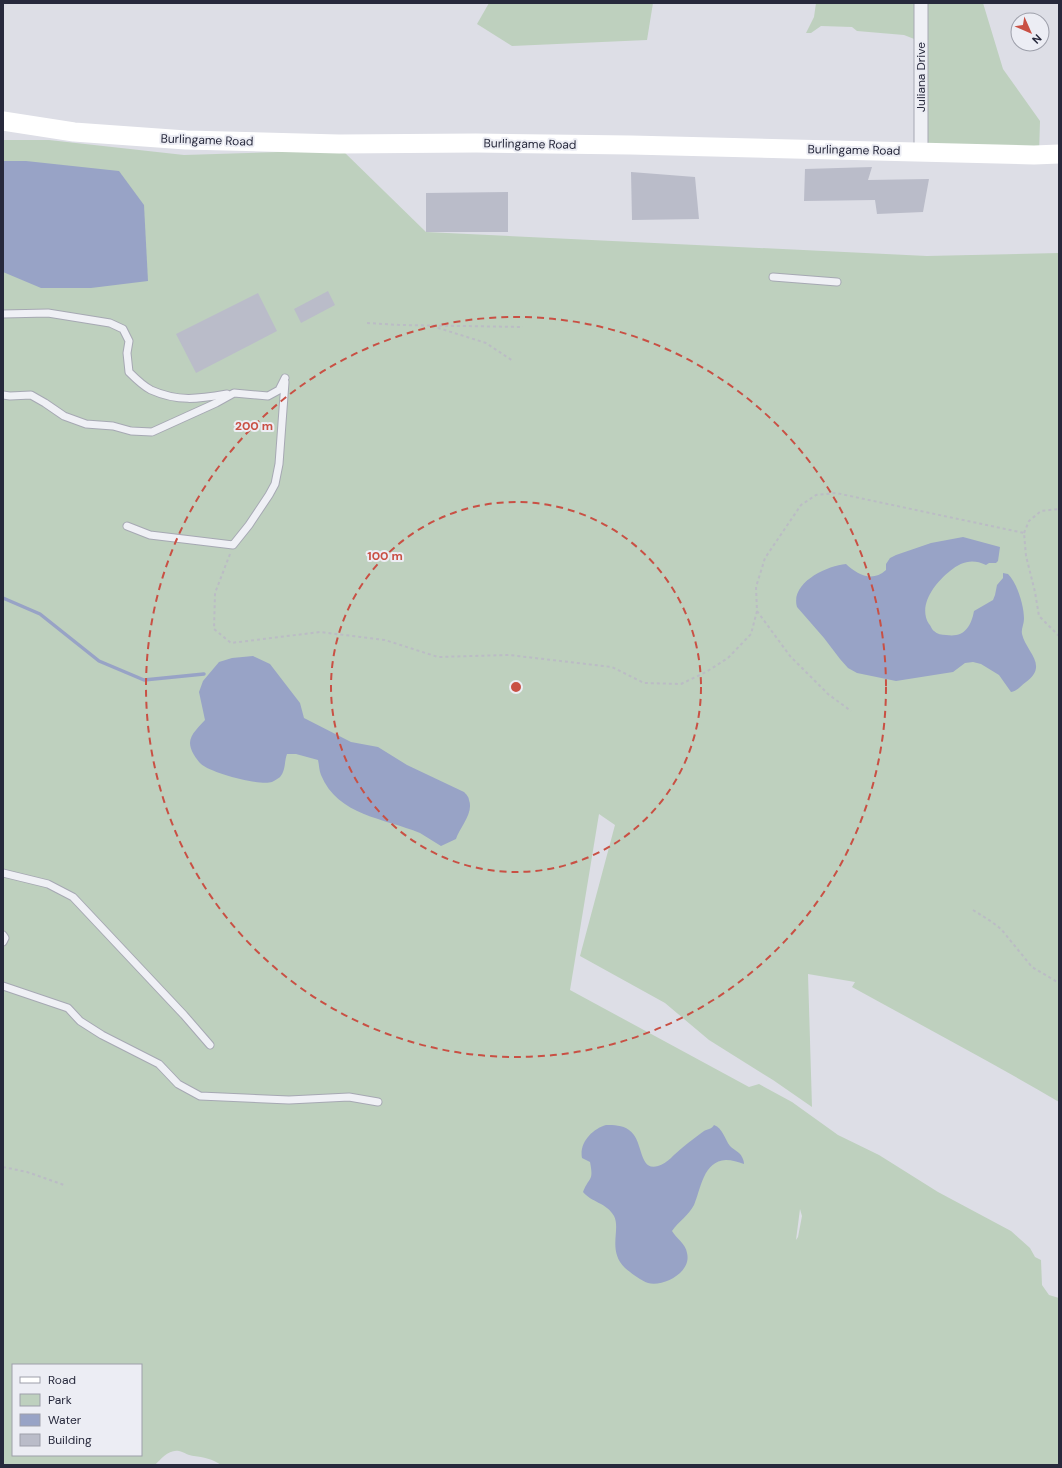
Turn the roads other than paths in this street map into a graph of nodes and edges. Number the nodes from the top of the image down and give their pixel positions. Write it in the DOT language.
graph roads {
  1 [pos="921,3"];
  2 [pos="3,121"];
  3 [pos="921,152"];
  4 [pos="1059,154"];
  5 [pos="773,277"];
  6 [pos="837,282"];
  7 [pos="3,314"];
  8 [pos="234,393"];
  9 [pos="3,395"];
  10 [pos="127,526"];
  11 [pos="3,873"];
  12 [pos="3,935"];
  13 [pos="3,942"];
  14 [pos="3,986"];
  15 [pos="210,1045"];
  16 [pos="378,1102"];
  1 -- 3 [label="street, Juliana Drive"];
  2 -- 3 [label="street, Burlingame Road"];
  3 -- 4 [label="street, Burlingame Road"];
  5 -- 6 [label="lane"];
  7 -- 8 [label="lane"];
  8 -- 9 [label="lane"];
  8 -- 10 [label="lane"];
  11 -- 15 [label="lane"];
  12 -- 13 [label="lane"];
  14 -- 16 [label="lane"];
}
